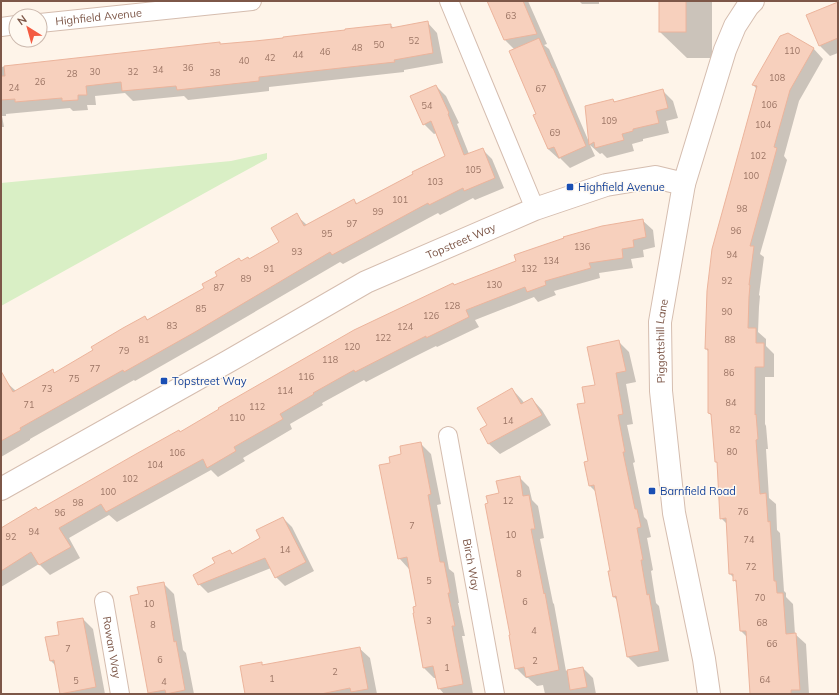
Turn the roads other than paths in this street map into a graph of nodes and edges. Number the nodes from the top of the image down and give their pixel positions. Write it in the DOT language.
graph roads {
  1 [pos="252,1"];
  2 [pos="449,1"];
  3 [pos="753,1"];
  4 [pos="48,22"];
  5 [pos="684,184"];
  6 [pos="535,209"];
  7 [pos="448,436"];
  8 [pos="1,488"];
  9 [pos="104,601"];
  10 [pos="120,694"];
  11 [pos="495,694"];
  12 [pos="709,694"];
  1 -- 4 [label="street, Highfield Avenue"];
  2 -- 6 [label="street"];
  3 -- 5 [label="street, Piggottshill Lane"];
  5 -- 6 [label="street, Topstreet Way"];
  5 -- 12 [label="street, Piggottshill Lane"];
  6 -- 8 [label="street, Topstreet Way"];
  7 -- 11 [label="street, Birch Way"];
  9 -- 10 [label="street, Rowan Way"];
}
